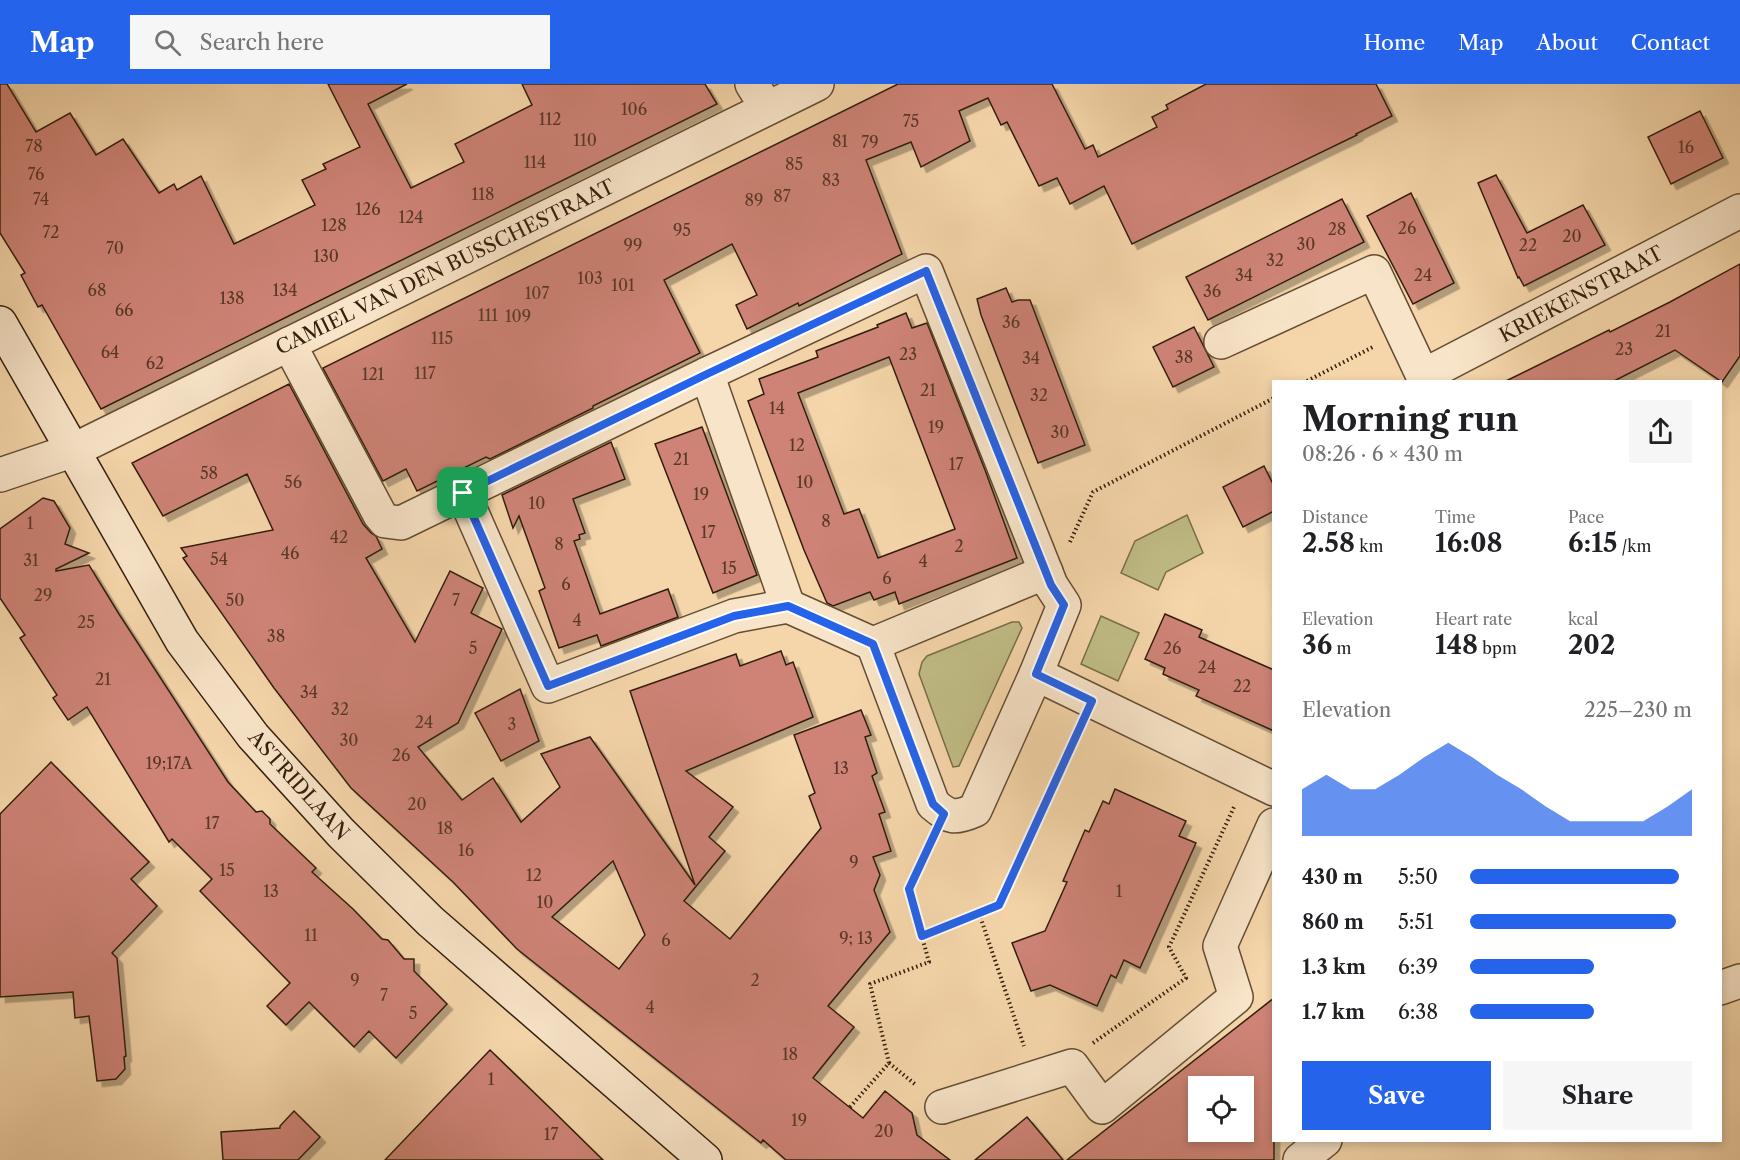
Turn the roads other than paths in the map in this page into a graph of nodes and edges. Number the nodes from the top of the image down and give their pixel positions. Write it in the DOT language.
graph roads {
  1 [pos="817,84"];
  2 [pos="760,96"];
  3 [pos="1740,211"];
  4 [pos="0,323"];
  5 [pos="1221,342"];
  6 [pos="289,344"];
  7 [pos="707,374"];
  8 [pos="1424,379"];
  9 [pos="74,450"];
  10 [pos="0,475"];
  11 [pos="463,493"];
  12 [pos="1046,572"];
  13 [pos="788,606"];
  14 [pos="873,644"];
  15 [pos="1036,674"];
  16 [pos="1261,783"];
  17 [pos="1272,829"];
  18 [pos="1740,981"];
  19 [pos="1722,987"];
  20 [pos="942,1107"];
  21 [pos="1322,1142"];
  22 [pos="688,1154"];
  23 [pos="1300,1160"];
  1 -- 2 [label="street, CAMIEL VAN DEN BUSSCHESTRAAT"];
  2 -- 6 [label="street, CAMIEL VAN DEN BUSSCHESTRAAT"];
  3 -- 8 [label="street, KRIEKENSTRAAT"];
  4 -- 9 [label="street, ASTRIDLAAN"];
  5 -- 8 [label="street, KRIEKENSTRAAT"];
  6 -- 9 [label="street, CAMIEL VAN DEN BUSSCHESTRAAT"];
  6 -- 11 [label="street"];
  7 -- 11 [label="street"];
  7 -- 12 [label="street"];
  7 -- 13 [label="street"];
  9 -- 10 [label="street, CAMIEL VAN DEN BUSSCHESTRAAT"];
  9 -- 22 [label="street, ASTRIDLAAN"];
  11 -- 13 [label="street"];
  12 -- 14 [label="street"];
  12 -- 15 [label="street"];
  13 -- 14 [label="street"];
  14 -- 15 [label="street"];
  15 -- 16 [label="street"];
  17 -- 20 [label="street"];
  18 -- 19 [label="street"];
  21 -- 23 [label="street"];
}
